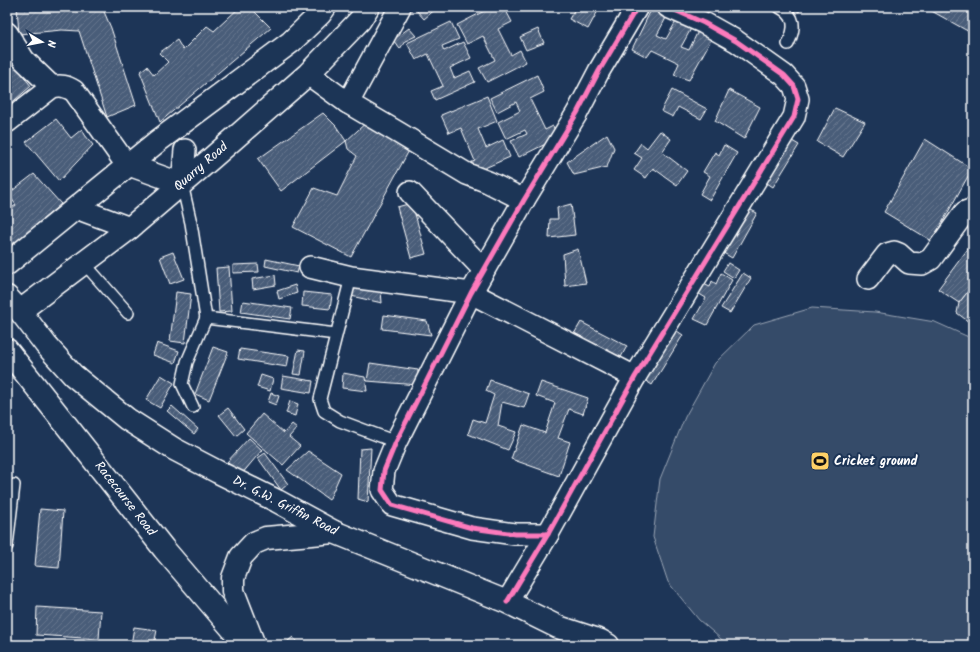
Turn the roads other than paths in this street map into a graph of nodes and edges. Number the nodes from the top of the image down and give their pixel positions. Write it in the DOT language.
graph roads {
  1 [pos="325,7"];
  2 [pos="368,7"];
  3 [pos="400,7"];
  4 [pos="637,7"];
  5 [pos="668,7"];
  6 [pos="779,7"];
  7 [pos="7,33"];
  8 [pos="788,44"];
  9 [pos="308,74"];
  10 [pos="52,87"];
  11 [pos="348,103"];
  12 [pos="7,122"];
  13 [pos="158,141"];
  14 [pos="185,150"];
  15 [pos="212,158"];
  16 [pos="129,165"];
  17 [pos="182,184"];
  18 [pos="410,192"];
  19 [pos="524,200"];
  20 [pos="76,208"];
  21 [pos="973,209"];
  22 [pos="130,228"];
  23 [pos="84,263"];
  24 [pos="7,264"];
  25 [pos="310,267"];
  26 [pos="484,270"];
  27 [pos="351,277"];
  28 [pos="868,280"];
  29 [pos="471,292"];
  30 [pos="13,304"];
  31 [pos="128,313"];
  32 [pos="206,318"];
  33 [pos="336,334"];
  34 [pos="7,350"];
  35 [pos="635,377"];
  36 [pos="192,406"];
  37 [pos="396,442"];
  38 [pos="14,485"];
  39 [pos="334,532"];
  40 [pos="548,534"];
  41 [pos="7,546"];
  42 [pos="507,602"];
  43 [pos="558,627"];
  44 [pos="246,645"];
  45 [pos="254,645"];
  46 [pos="577,645"];
  47 [pos="608,645"];
  1 -- 13 [label="main road"];
  2 -- 9 [label="main road, Quarry Road"];
  3 -- 11 [label="street"];
  4 -- 19 [label="street"];
  5 -- 35 [label="street"];
  6 -- 8 [label="lane"];
  7 -- 10 [label="street"];
  9 -- 11 [label="street"];
  9 -- 15 [label="main road, Quarry Road"];
  10 -- 12 [label="street"];
  10 -- 16 [label="street"];
  11 -- 19 [label="street"];
  13 -- 14 [label="street"];
  13 -- 16 [label="main road"];
  14 -- 15 [label="street"];
  14 -- 17 [label="street"];
  15 -- 17 [label="main road, Quarry Road"];
  16 -- 17 [label="street"];
  16 -- 20 [label="main road"];
  17 -- 22 [label="main road, Quarry Road"];
  17 -- 32 [label="lane"];
  18 -- 26 [label="street"];
  19 -- 26 [label="street"];
  20 -- 22 [label="street"];
  20 -- 24 [label="main road"];
  21 -- 28 [label="street"];
  22 -- 23 [label="main road, Quarry Road"];
  23 -- 30 [label="main road, Quarry Road"];
  23 -- 31 [label="lane"];
  25 -- 27 [label="street"];
  26 -- 29 [label="street"];
  27 -- 29 [label="street"];
  27 -- 33 [label="lane"];
  29 -- 35 [label="street"];
  29 -- 37 [label="street"];
  30 -- 39 [label="main road, Dr. G.W. Griffin Road"];
  32 -- 33 [label="lane"];
  32 -- 36 [label="lane"];
  33 -- 37 [label="lane"];
  34 -- 44 [label="main road, Racecourse Road"];
  35 -- 40 [label="street"];
  37 -- 40 [label="street"];
  38 -- 41 [label="lane"];
  39 -- 42 [label="main road, Dr. G.W. Griffin Road"];
  39 -- 45 [label="main road"];
  40 -- 42 [label="street"];
  42 -- 43 [label="main road, Dr. G.W. Griffin Road"];
  43 -- 46 [label="main road"];
  43 -- 47 [label="main road, Dr. G.W. Griffin Road"];
}
